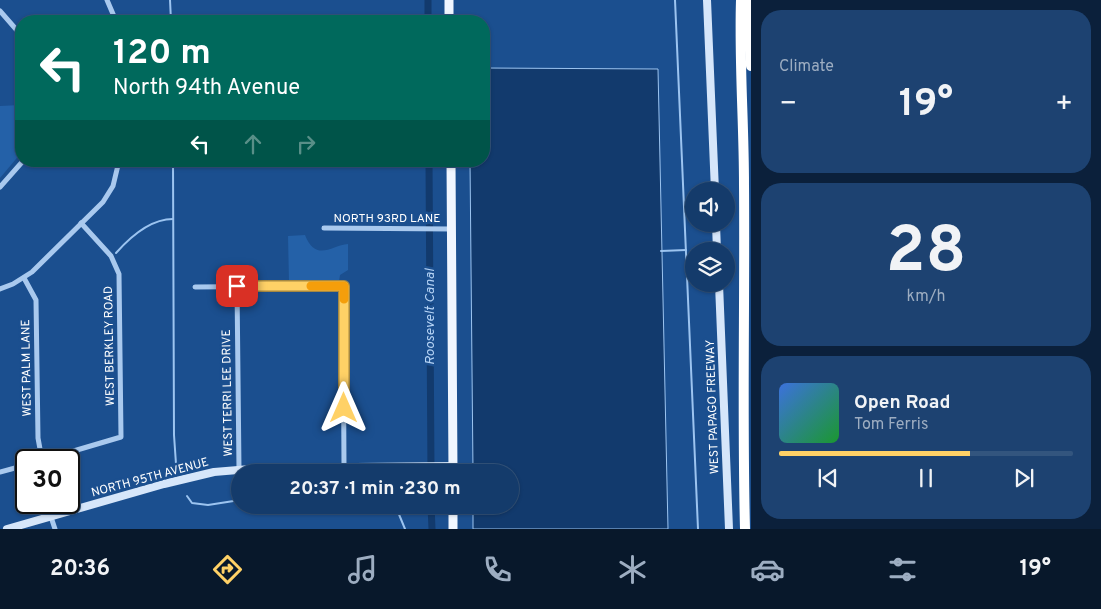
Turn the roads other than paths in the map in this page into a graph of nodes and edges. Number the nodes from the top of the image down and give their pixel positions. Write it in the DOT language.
graph roads {
  1 [pos="107,0"];
  2 [pos="449,0"];
  3 [pos="706,0"];
  4 [pos="741,0"];
  5 [pos="746,0"];
  6 [pos="0,11"];
  7 [pos="113,15"];
  8 [pos="449,15"];
  9 [pos="15,28"];
  10 [pos="751,66"];
  11 [pos="18,167"];
  12 [pos="118,167"];
  13 [pos="450,167"];
  14 [pos="715,182"];
  15 [pos="0,187"];
  16 [pos="81,223"];
  17 [pos="324,228"];
  18 [pos="451,229"];
  19 [pos="24,278"];
  20 [pos="237,286"];
  21 [pos="195,287"];
  22 [pos="0,289"];
  23 [pos="719,292"];
  24 [pos="40,449"];
  25 [pos="80,449"];
  26 [pos="239,464"];
  27 [pos="344,464"];
  28 [pos="452,464"];
  29 [pos="15,468"];
  30 [pos="231,470"];
  31 [pos="0,472"];
  32 [pos="453,514"];
  33 [pos="51,517"];
  34 [pos="7,529"];
  35 [pos="55,529"];
  36 [pos="453,529"];
  37 [pos="729,529"];
  38 [pos="745,529"];
  1 -- 7 [label="street"];
  2 -- 8 [label="main road"];
  3 -- 14 [label="main road"];
  4 -- 38 [label="highway"];
  5 -- 10 [label="highway"];
  6 -- 9 [label="street"];
  11 -- 15 [label="street"];
  12 -- 16 [label="street"];
  13 -- 18 [label="main road"];
  16 -- 19 [label="street"];
  16 -- 25 [label="street, WEST BERKLEY ROAD"];
  17 -- 18 [label="street, NORTH 93RD LANE"];
  18 -- 28 [label="main road"];
  19 -- 22 [label="street"];
  19 -- 24 [label="street, WEST PALM LANE"];
  20 -- 21 [label="street"];
  20 -- 26 [label="street, WEST TERRI LEE DRIVE"];
  20 -- 27 [label="street"];
  23 -- 37 [label="main road, WEST PAPAGO FREEWAY"];
  29 -- 31 [label="street"];
  30 -- 33 [label="main road, NORTH 95TH AVENUE"];
  32 -- 36 [label="main road"];
  33 -- 34 [label="main road, NORTH 95TH AVENUE"];
  33 -- 35 [label="street"];
}
